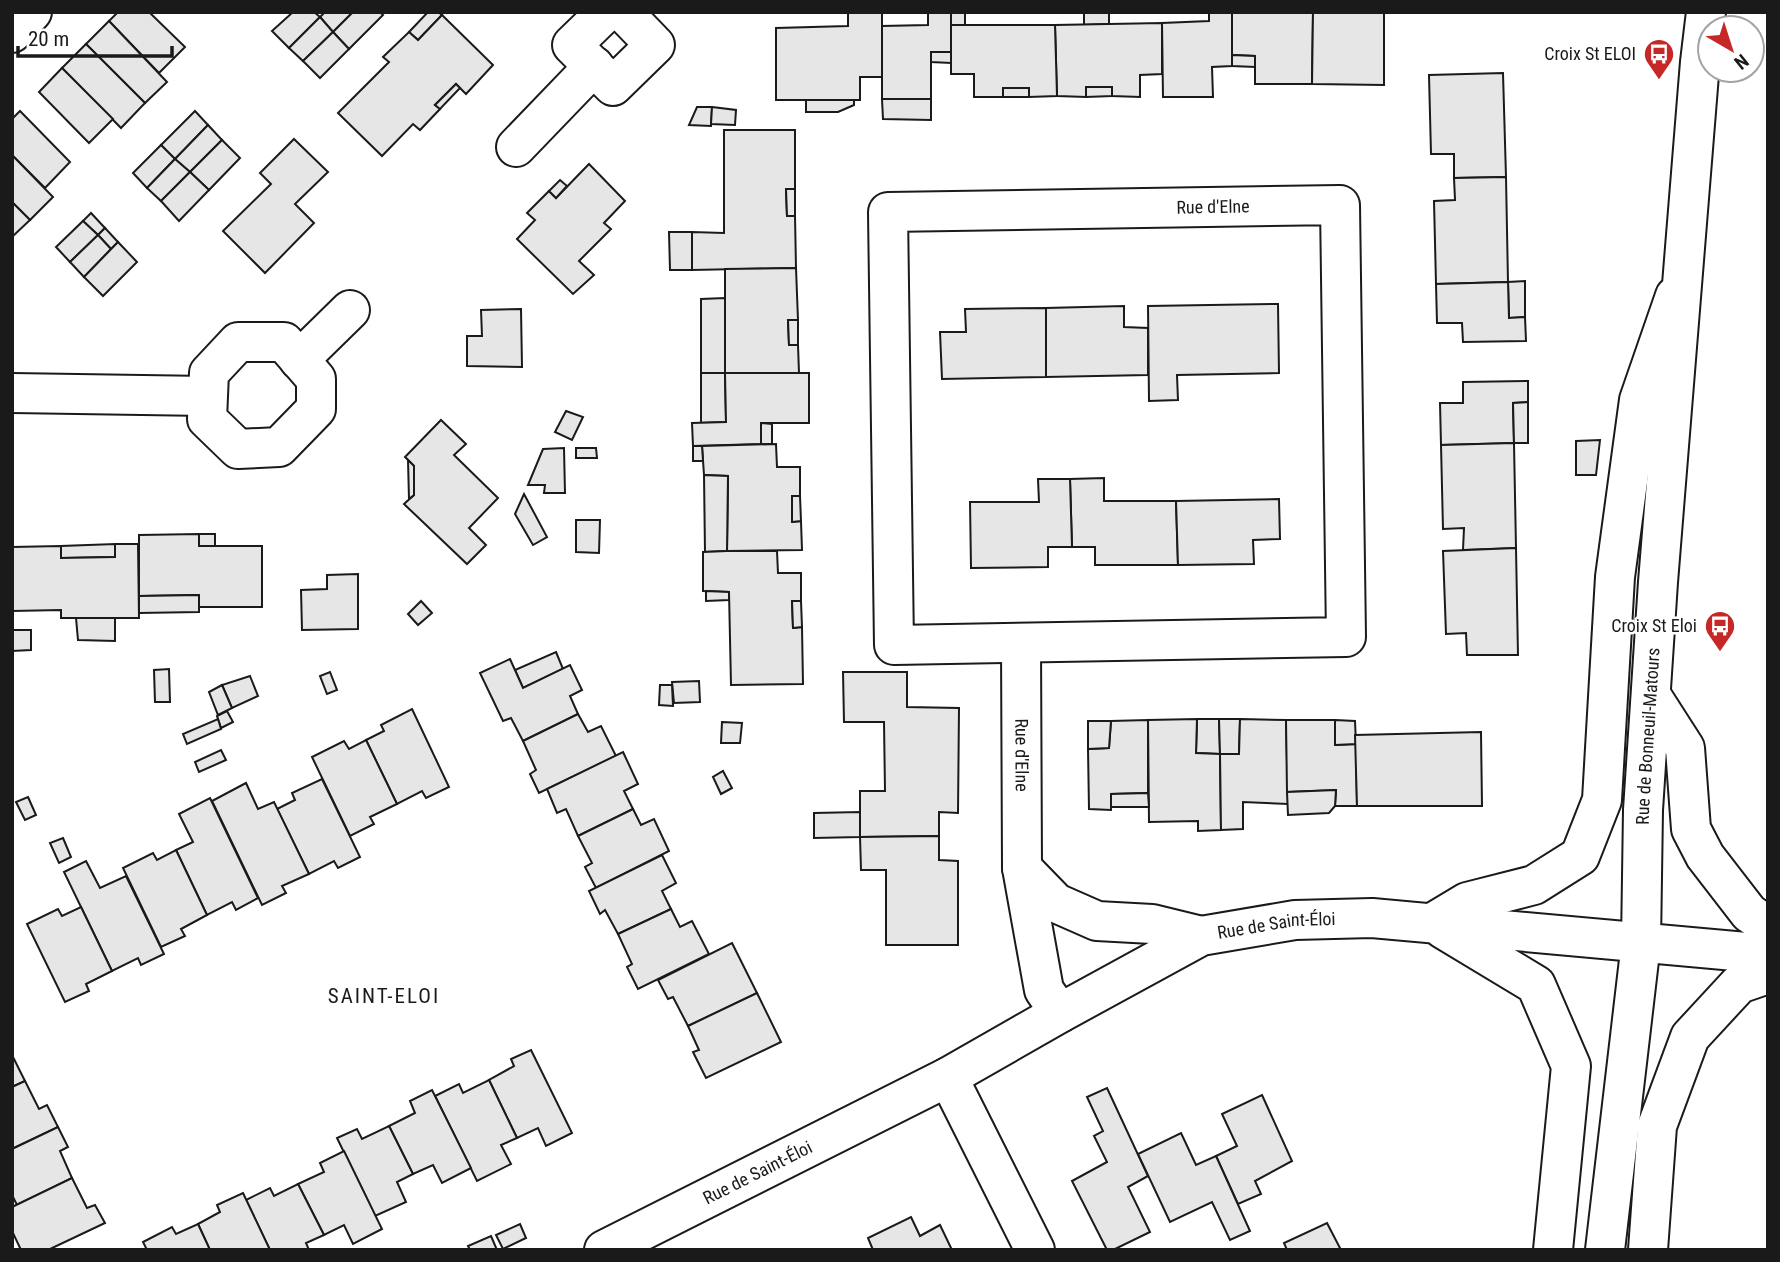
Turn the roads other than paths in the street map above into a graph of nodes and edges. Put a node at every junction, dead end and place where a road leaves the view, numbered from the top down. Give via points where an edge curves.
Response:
1 (32, 12) edge
2 (1706, 12) edge
3 (628, 15) edge
4 (12, 33) edge
5 (594, 66) junction
6 (516, 147) dead end
7 (1683, 272) junction
8 (350, 310) dead end
9 (299, 360) junction
10 (12, 393) edge
11 (207, 396) junction
12 (1021, 643) junction
13 (1651, 695) junction
14 (1022, 868) junction
15 (1432, 923) junction
16 (1768, 926) edge
17 (1201, 936) junction
18 (1641, 943) junction
19 (1768, 954) edge
20 (1768, 974) edge
21 (1060, 1013) junction
22 (947, 1077) junction
23 (604, 1250) edge
24 (1035, 1250) edge
25 (1553, 1250) edge
26 (1605, 1250) edge
27 (1648, 1250) edge

1 - 4 street
2 - 7 street, Rue de Bonneuil-Matours
3 - 5 street via 572,45
3 - 5 street via 655,45 613,86
5 - 6 street
7 - 13 street, Rue de Bonneuil-Matours
7 - 15 street via 1639,400 1615,577 1602,800 1580,856 1534,885 1467,902
8 - 9 street
9 - 11 street via 284,342 238,342 209,373
9 - 11 street via 316,379 316,409 279,447 238,449 207,419
10 - 11 street
12 - 12 street, Rue d'Elne via 1346,637 1340,205 888,212 894,645
12 - 14 street, Rue d'Elne
13 - 16 street via 1685,748 1691,829 1705,856 1749,913
13 - 18 street, Rue de Bonneuil-Matours
14 - 17 street via 1056,903 1097,921 1152,925
14 - 21 street, Rue d'Elne via 1044,990
15 - 17 street, Rue de Saint-Éloi via 1372,918 1295,920
15 - 18 street, Rue de Saint-Éloi
15 - 25 street via 1536,985 1571,1066
17 - 21 street, Rue de Saint-Éloi
18 - 19 street, Rue de Saint-Éloi
18 - 26 street, Rue de Bonneuil-Matours
20 - 27 street via 1739,984 1690,1037 1657,1126
21 - 22 street, Rue de Saint-Éloi
22 - 23 street, Rue de Saint-Éloi
22 - 24 street

